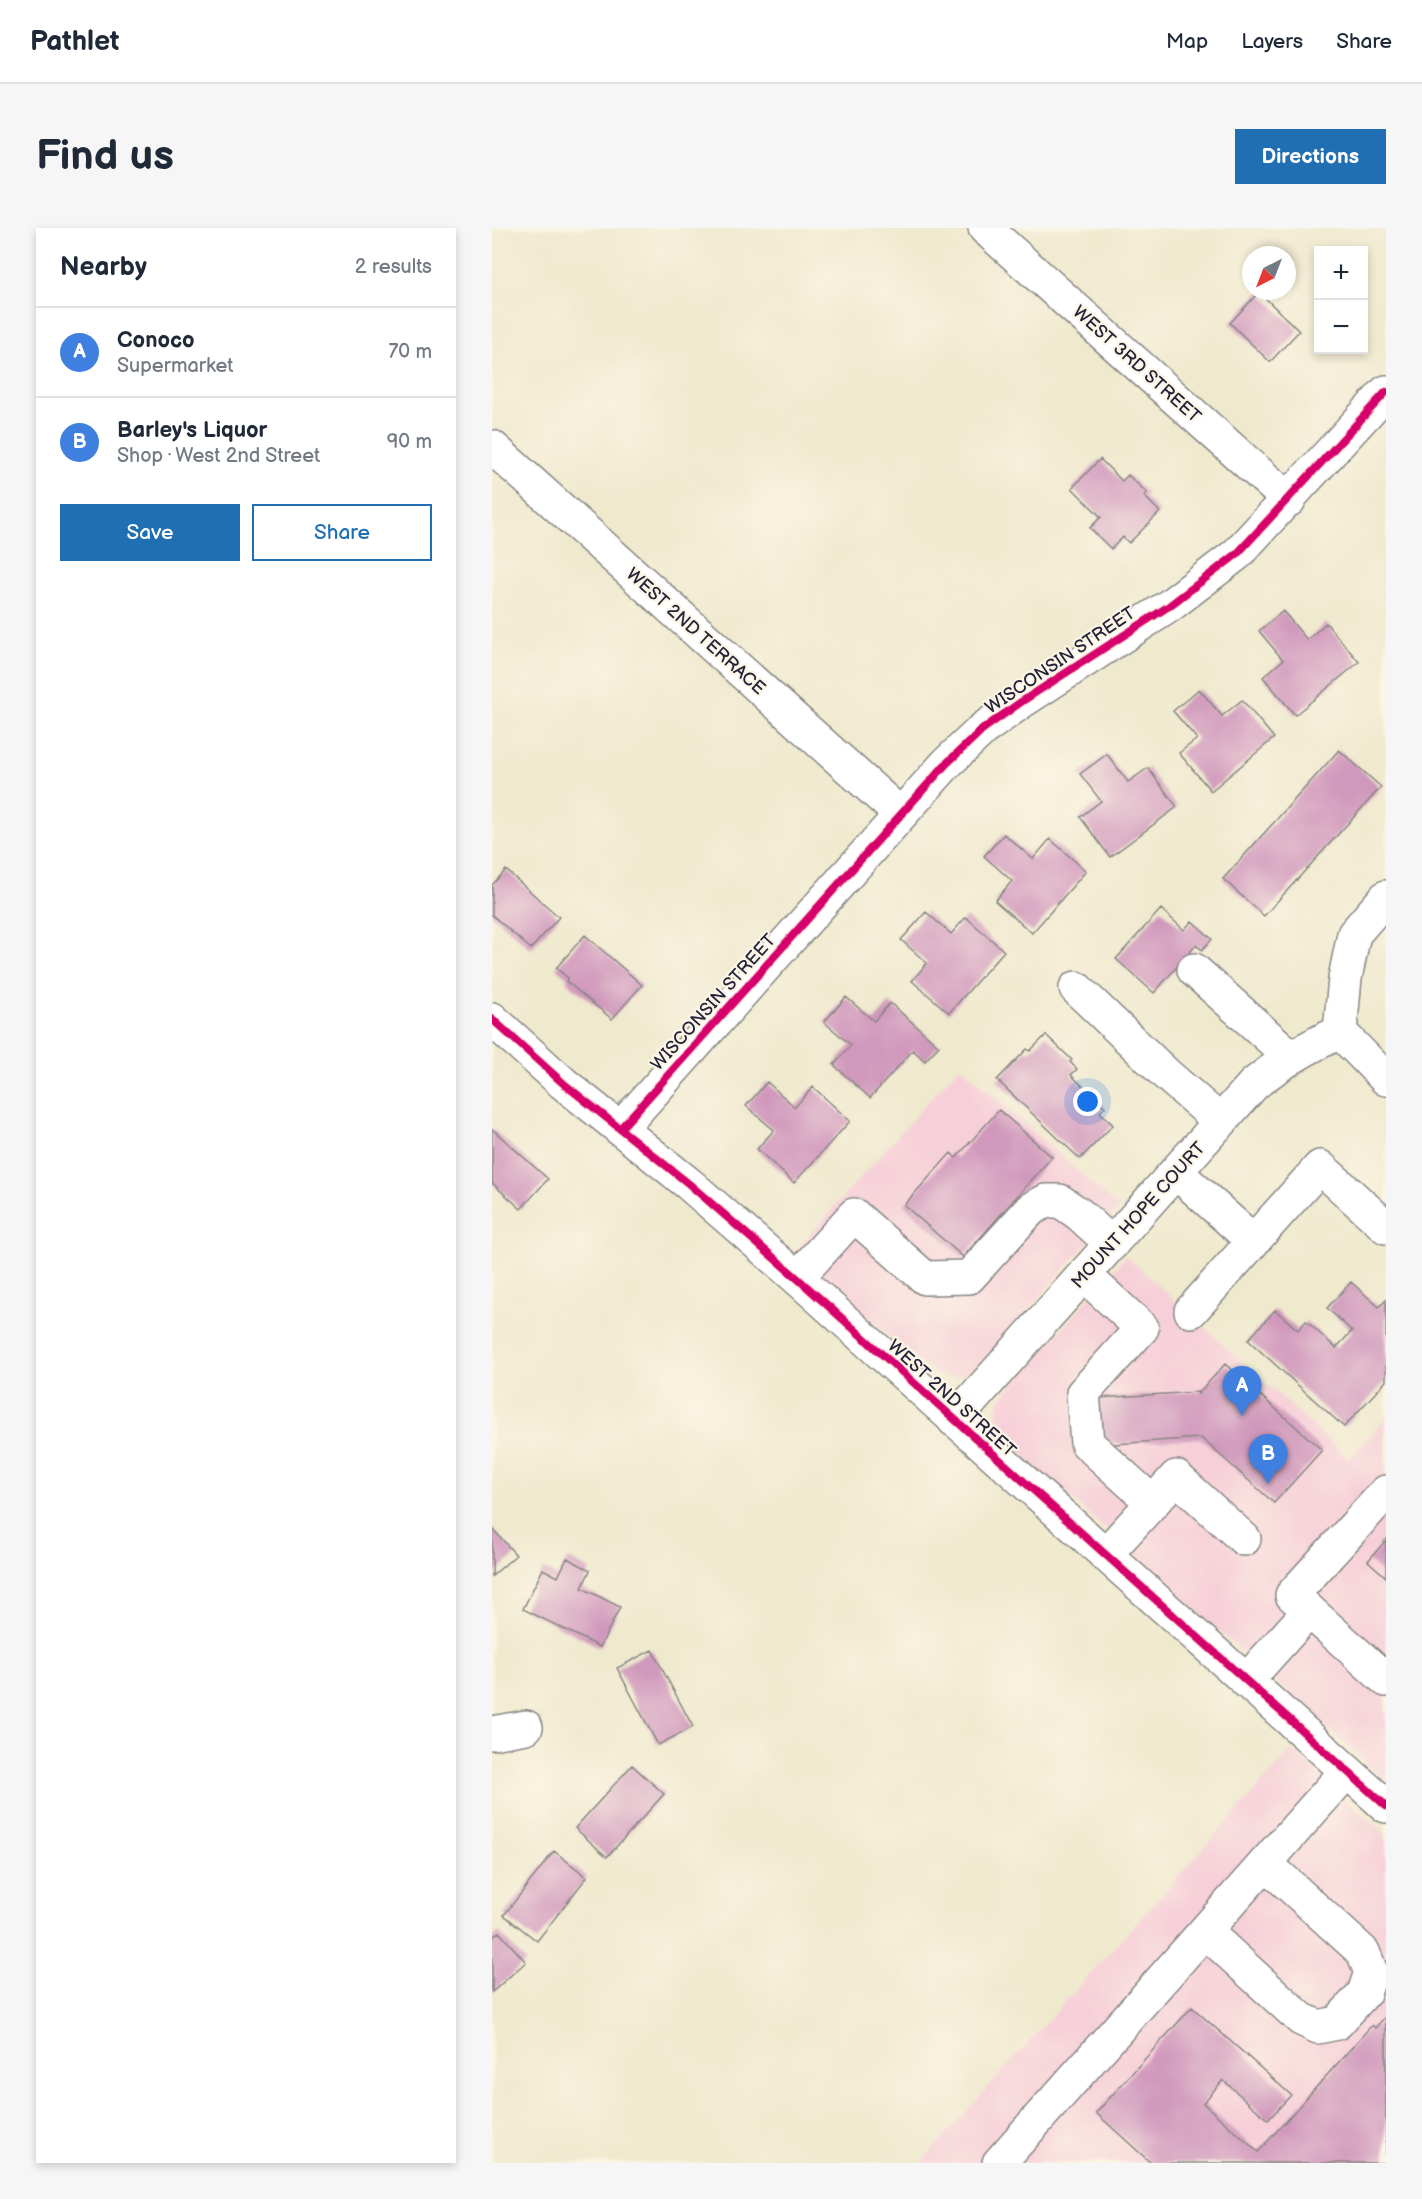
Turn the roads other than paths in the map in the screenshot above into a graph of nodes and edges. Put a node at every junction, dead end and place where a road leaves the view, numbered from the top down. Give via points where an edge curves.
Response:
1 (986, 228) edge
2 (1386, 392) edge
3 (492, 447) edge
4 (1289, 500) junction
5 (900, 814) junction
6 (1386, 897) edge
7 (1194, 970) dead end
8 (1076, 988) dead end
9 (492, 1019) edge
10 (1340, 1032) junction
11 (1291, 1057) junction
12 (1386, 1079) edge
13 (1221, 1122) junction
14 (620, 1129) junction
15 (1176, 1172) junction
16 (1386, 1227) edge
17 (1253, 1241) junction
18 (1112, 1244) junction
19 (1084, 1275) junction
20 (797, 1278) junction
21 (1191, 1311) dead end
22 (954, 1420) junction
23 (1386, 1492) edge
24 (1153, 1503) junction
25 (1244, 1539) dead end
26 (1105, 1555) junction
27 (1309, 1611) junction
28 (1386, 1680) edge
29 (1246, 1682) junction
30 (526, 1727) dead end
31 (492, 1733) edge
32 (1346, 1772) junction
33 (1386, 1806) edge
34 (1265, 1863) junction
35 (1205, 1931) junction
36 (999, 2163) edge

1 - 4 street, WEST 3RD STREET
2 - 4 street, WISCONSIN STREET
3 - 5 street, WEST 2ND TERRACE
4 - 5 street, WISCONSIN STREET via 1237,554 1206,579 983,729
5 - 14 street, WISCONSIN STREET
6 - 10 street via 1354,934
7 - 11 street
8 - 13 street
9 - 14 street, WEST 2ND STREET
10 - 11 street, MOUNT HOPE COURT
10 - 12 street
11 - 13 street, MOUNT HOPE COURT via 1254,1084
13 - 15 street, MOUNT HOPE COURT
14 - 20 street, WEST 2ND STREET
15 - 17 street
15 - 18 street, MOUNT HOPE COURT
16 - 17 street via 1320,1167
17 - 21 street
18 - 19 street, MOUNT HOPE COURT
18 - 20 street via 1060,1201 1047,1201 1031,1209 969,1277 925,1278 854,1215
19 - 22 street, MOUNT HOPE COURT
19 - 24 street via 1142,1328 1083,1393 1087,1443
20 - 22 street, WEST 2ND STREET
22 - 26 street, WEST 2ND STREET
23 - 27 street via 1292,1595
24 - 25 street via 1176,1477
24 - 26 street
26 - 29 street, WEST 2ND STREET
27 - 28 street
27 - 29 street
29 - 32 street, WEST 2ND STREET
30 - 31 street
32 - 33 street, WEST 2ND STREET
32 - 34 street
34 - 35 street
34 - 35 street via 1363,1952 1371,1972 1364,1993 1337,2023 1318,2027 1301,2019
35 - 36 street

